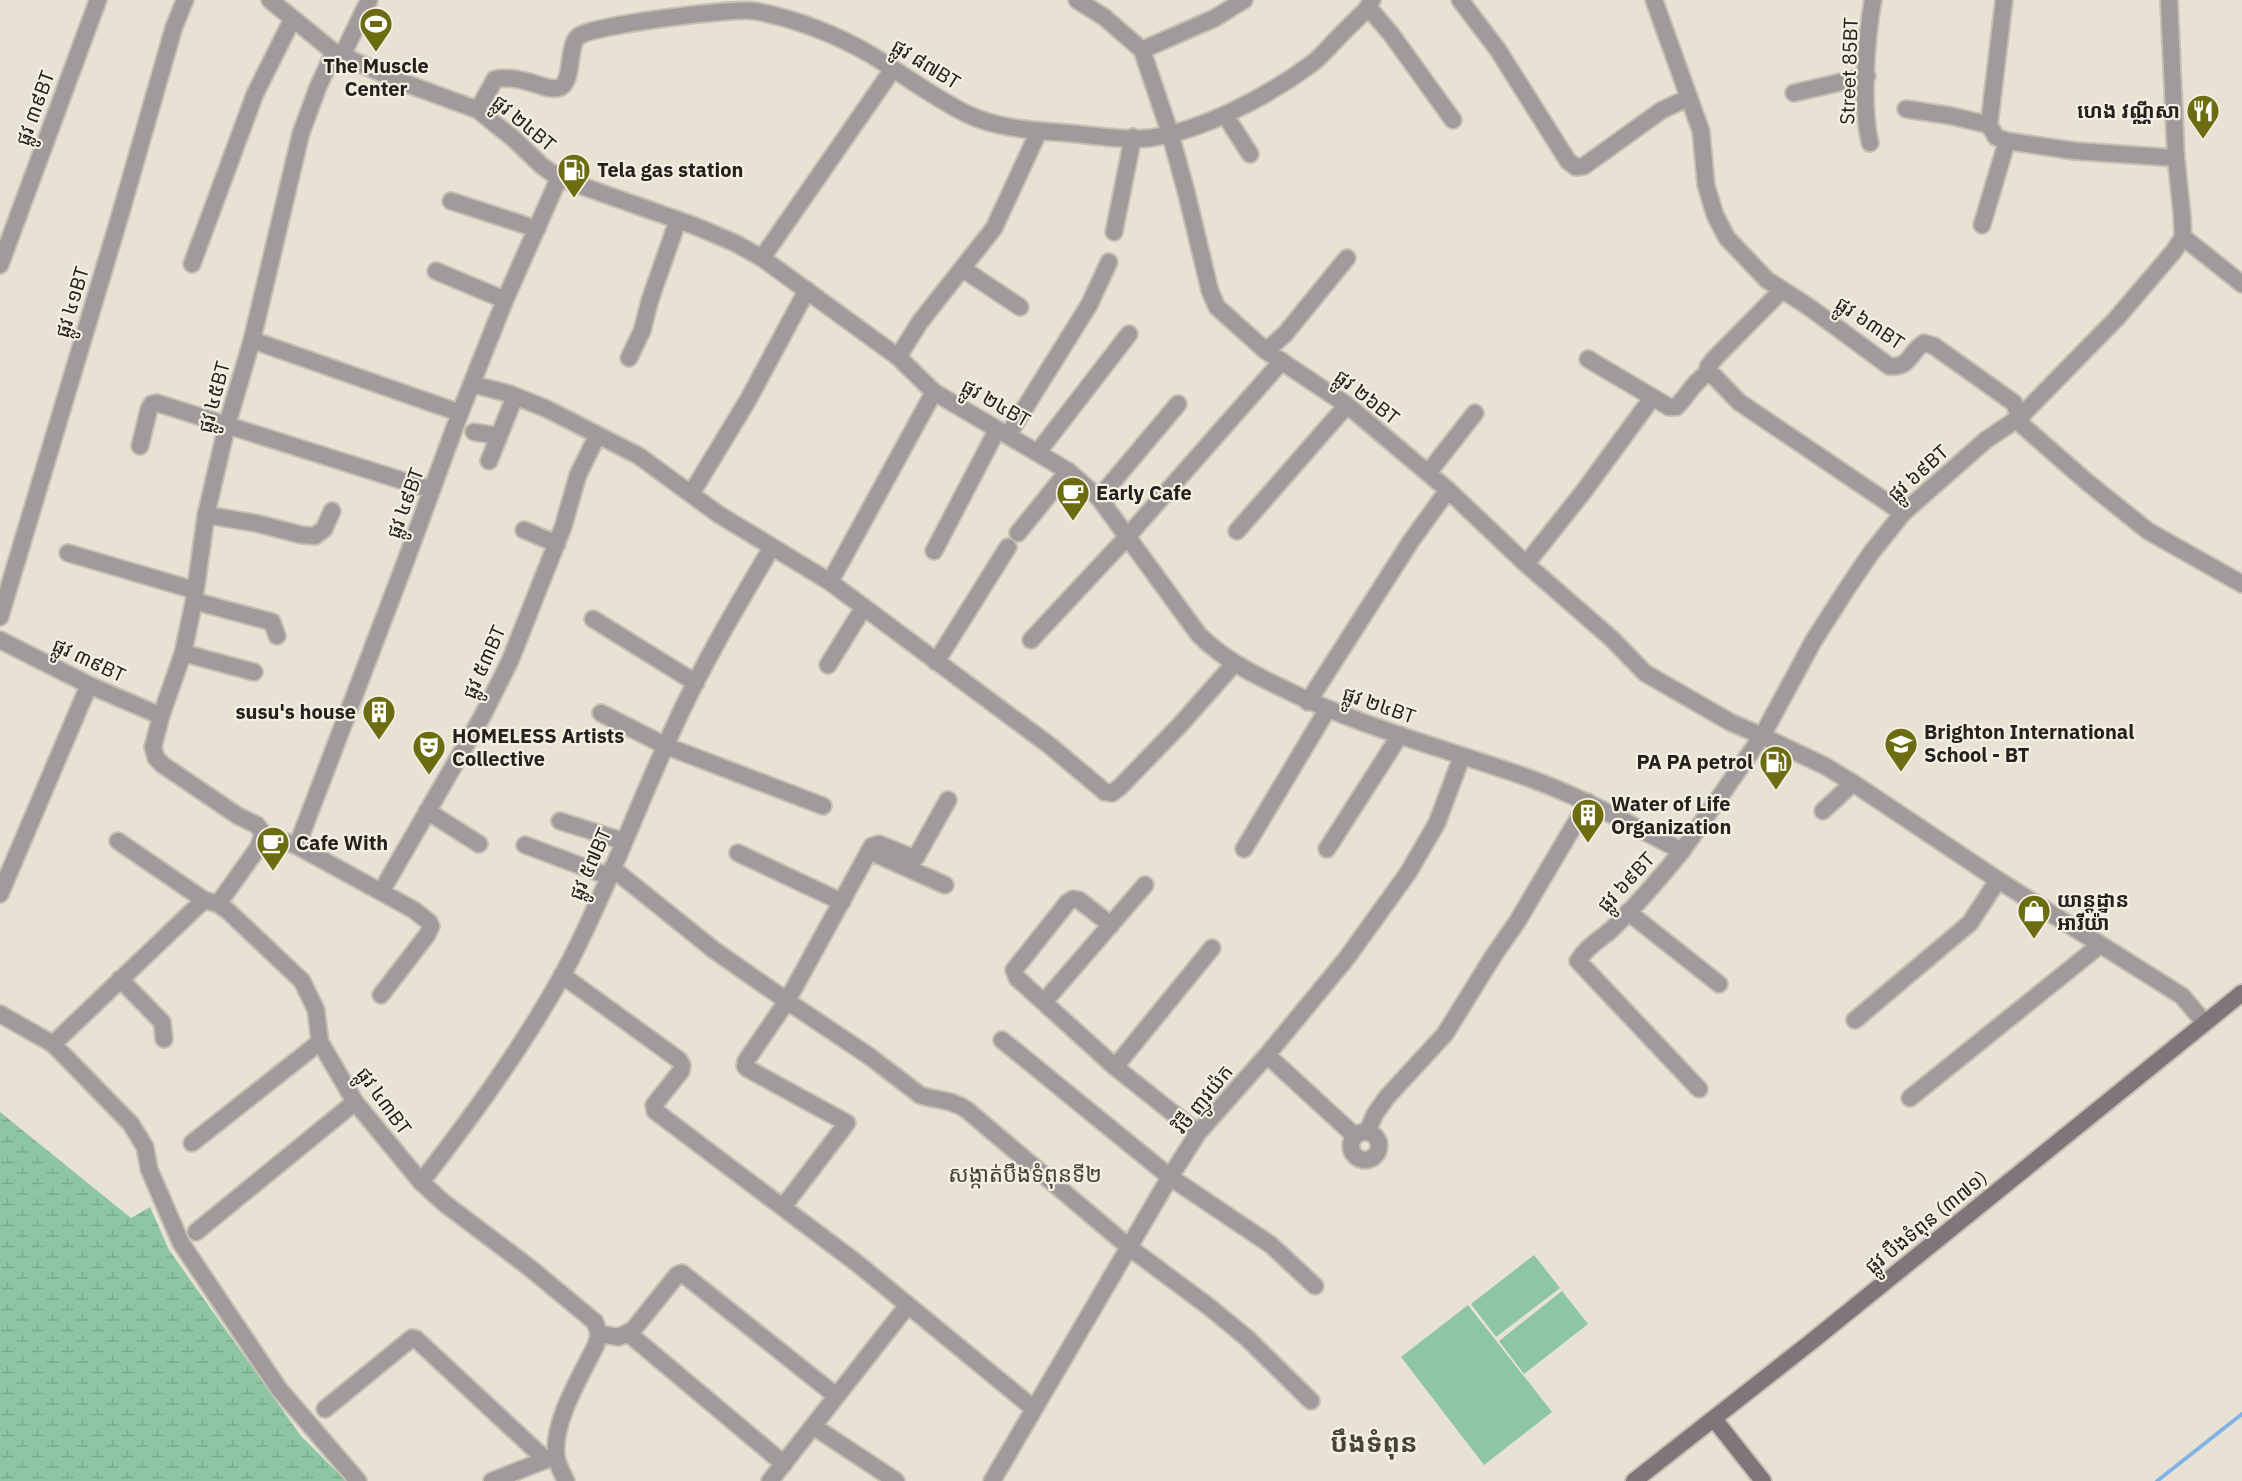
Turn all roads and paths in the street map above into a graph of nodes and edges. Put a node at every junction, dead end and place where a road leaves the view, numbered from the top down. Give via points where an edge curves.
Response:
1 (98, 0) edge
2 (185, 0) edge
3 (270, 0) edge
4 (369, 0) edge
5 (1077, 0) edge
6 (1244, 0) edge
7 (1460, 0) edge
8 (1654, 0) edge
9 (1873, 0) edge
10 (2004, 0) edge
11 (2169, 0) edge
12 (1369, 5) edge
13 (292, 20) junction
14 (1142, 50) junction
15 (338, 54) junction
16 (893, 69) junction
17 (1867, 76) junction
18 (1794, 93) dead end
19 (1688, 98) junction
20 (478, 110) junction
21 (1906, 110) dead end
22 (1225, 116) junction
23 (1453, 120) dead end
24 (1989, 125) junction
25 (1039, 131) junction
26 (1170, 133) junction
27 (1133, 137) junction
28 (2007, 141) junction
29 (1870, 143) dead end
30 (1250, 154) dead end
31 (2176, 158) junction
32 (559, 178) junction
33 (451, 201) dead end
34 (678, 220) junction
35 (1982, 225) dead end
36 (537, 229) junction
37 (1114, 232) dead end
38 (2183, 237) junction
39 (762, 258) junction
40 (1347, 258) dead end
41 (1109, 262) dead end
42 (192, 264) dead end
43 (0, 265) edge
44 (963, 269) junction
45 (436, 271) dead end
46 (2242, 284) edge
47 (807, 290) junction
48 (1781, 291) junction
49 (505, 300) junction
50 (1020, 307) dead end
51 (1129, 334) dead end
52 (252, 340) junction
53 (1266, 351) junction
54 (898, 357) junction
55 (629, 358) dead end
56 (1588, 359) dead end
57 (1282, 361) junction
58 (1707, 374) junction
59 (472, 384) junction
60 (934, 392) junction
61 (515, 396) junction
62 (1652, 398) junction
63 (1178, 404) dead end
64 (1347, 405) junction
65 (460, 413) junction
66 (1474, 413) dead end
67 (2020, 417) junction
68 (227, 425) junction
69 (474, 432) dead end
70 (1003, 433) junction
71 (499, 436) junction
72 (597, 436) junction
73 (140, 446) dead end
74 (1038, 452) junction
75 (489, 461) dead end
76 (1068, 471) junction
77 (1428, 473) junction
78 (432, 490) junction
79 (1448, 490) junction
80 (691, 494) junction
81 (1099, 498) junction
82 (332, 511) dead end
83 (1903, 513) junction
84 (206, 515) junction
85 (524, 530) dead end
86 (1237, 531) dead end
87 (1018, 533) dead end
88 (1127, 537) junction
89 (557, 544) junction
90 (772, 547) junction
91 (1008, 547) dead end
92 (933, 551) dead end
93 (68, 553) dead end
94 (1526, 564) junction
95 (830, 582) junction
96 (2242, 584) edge
97 (194, 595) junction
98 (864, 607) junction
99 (0, 617) edge
100 (594, 619) dead end
101 (277, 636) dead end
102 (0, 640) edge
103 (1031, 640) dead end
104 (183, 653) junction
105 (936, 662) junction
106 (828, 664) dead end
107 (1234, 664) junction
108 (254, 672) dead end
109 (696, 683) junction
110 (89, 685) junction
111 (1308, 702) junction
112 (1328, 710) junction
113 (602, 713) dead end
114 (161, 716) junction
115 (1400, 735) junction
116 (1762, 736) junction
117 (666, 746) junction
118 (1462, 756) junction
119 (1853, 783) junction
120 (948, 800) dead end
121 (1588, 802) junction
122 (823, 806) dead end
123 (427, 811) junction
124 (1823, 811) dead end
125 (560, 821) dead end
126 (263, 834) junction
127 (118, 840) dead end
128 (623, 841) junction
129 (480, 844) dead end
130 (525, 845) dead end
131 (297, 846) junction
132 (1244, 849) dead end
133 (1327, 849) dead end
134 (1682, 851) junction
135 (869, 852) junction
136 (738, 853) dead end
137 (610, 872) junction
138 (1998, 880) junction
139 (945, 885) dead end
140 (1145, 885) dead end
141 (381, 892) junction
142 (0, 894) edge
143 (211, 902) junction
144 (842, 902) junction
145 (1628, 912) junction
146 (1112, 925) junction
147 (2100, 945) junction
148 (1212, 948) dead end
149 (562, 975) junction
150 (120, 979) junction
151 (1719, 984) dead end
152 (2242, 993) edge
153 (381, 995) dead end
154 (787, 1001) junction
155 (1044, 1002) junction
156 (0, 1014) edge
157 (1855, 1020) dead end
158 (2204, 1022) junction
159 (164, 1039) dead end
160 (1002, 1040) dead end
161 (320, 1042) junction
162 (53, 1044) junction
163 (1268, 1055) junction
164 (1115, 1067) junction
165 (1699, 1089) dead end
166 (1910, 1098) dead end
167 (355, 1102) junction
168 (1198, 1133) junction
169 (192, 1143) dead end
170 (1170, 1177) junction
171 (421, 1182) junction
172 (783, 1207) junction
173 (196, 1232) dead end
174 (1130, 1248) junction
175 (1315, 1286) dead end
176 (908, 1305) junction
177 (628, 1333) junction
178 (599, 1334) junction
179 (836, 1395) junction
180 (1311, 1401) dead end
181 (325, 1408) dead end
182 (1034, 1408) junction
183 (1714, 1419) junction
184 (813, 1425) junction
185 (551, 1458) junction
186 (784, 1464) junction
187 (358, 1481) edge
188 (492, 1481) edge
189 (566, 1481) edge
190 (770, 1481) edge
191 (896, 1481) edge
192 (992, 1481) edge
193 (1634, 1481) edge
194 (1763, 1481) edge

1 - 43 street, ផ្លូវ ៣៩BT
2 - 99 street, ផ្លូវ ៤១BT
3 - 13 street, ផ្លូវ ២៤BT
4 - 15 street, ផ្លូវ ៤៥BT
5 - 14 street
6 - 14 street via 1215,18
7 - 19 street via 1498,50 1568,161 1576,167 1584,166 1662,110
8 - 19 street, ផ្លូវ ៦៣BT
9 - 17 street, Street 85BT
10 - 24 street
11 - 31 street
12 - 22 street, ផ្លូវ ៨៧BT via 1312,64
12 - 23 street
13 - 15 street, ផ្លូវ ២៤BT
13 - 42 street via 255,94
14 - 26 street, ផ្លូវ ២៦BT
15 - 20 street, ផ្លូវ ២៤BT
15 - 52 street, ផ្លូវ ៤៥BT via 318,87 301,133
16 - 20 street, ផ្លូវ ៨៧BT via 842,40 786,19 751,10 705,14 588,32 574,41 560,88 495,79
16 - 25 street, ផ្លូវ ៨៧BT via 965,113 1000,126
16 - 39 street
17 - 18 street
17 - 29 street, Street 85BT via 1866,124
19 - 48 street, ផ្លូវ ៦៣BT via 1701,131 1706,185 1720,225 1744,257
20 - 32 street, ផ្លូវ ២៤BT
21 - 24 street
22 - 26 street, ផ្លូវ ៨៧BT
22 - 30 street
24 - 28 street via 1996,137
25 - 27 street, ផ្លូវ ៨៧BT
25 - 44 street via 994,228
26 - 27 street, ផ្លូវ ៨៧BT
26 - 53 street, ផ្លូវ ២៦BT via 1217,307
27 - 37 street
28 - 31 street via 2075,151
28 - 35 street
31 - 38 street
32 - 34 street, ផ្លូវ ២៤BT
32 - 36 street, ផ្លូវ ៤៩BT
33 - 36 street
34 - 39 street, ផ្លូវ ២៤BT
34 - 55 street via 642,331
36 - 49 street, ផ្លូវ ៤៩BT
38 - 46 street
38 - 67 street, ផ្លូវ ៦៩BT via 2116,319
39 - 47 street, ផ្លូវ ២៤BT
40 - 53 street via 1292,326
41 - 70 street via 1089,305
44 - 50 street
44 - 54 street via 920,322
45 - 49 street
47 - 54 street, ផ្លូវ ២៤BT
47 - 80 street via 748,400
48 - 58 street via 1715,358
48 - 67 street, ផ្លូវ ៦៣BT via 1889,366 1899,368 1924,343 1934,346 2014,403
49 - 59 street, ផ្លូវ ៤៩BT
51 - 74 street
52 - 65 street
52 - 68 street, ផ្លូវ ៤៥BT
53 - 57 street, ផ្លូវ ២៦BT
54 - 60 street, ផ្លូវ ២៤BT
56 - 62 street
57 - 64 street, ផ្លូវ ២៦BT
57 - 88 street
58 - 62 street via 1676,407
58 - 83 street via 1714,376 1739,402
59 - 61 street
59 - 65 street, ផ្លូវ ៤៩BT
60 - 70 street, ផ្លូវ ២៤BT
60 - 95 street
61 - 71 street
61 - 72 street
62 - 94 street
63 - 81 street
64 - 77 street, ផ្លូវ ២៦BT
64 - 86 street
65 - 78 street, ផ្លូវ ៤៩BT
66 - 77 street
67 - 83 street, ផ្លូវ ៦៩BT via 1986,440
67 - 96 street, ផ្លូវ ៦៣BT via 2023,426 2048,449 2148,531
68 - 73 street via 154,403
68 - 78 street
68 - 84 street, ផ្លូវ ៤៥BT
69 - 71 street
70 - 74 street, ផ្លូវ ២៤BT
70 - 92 street
71 - 75 street
72 - 80 street via 639,456
72 - 89 street, ផ្លូវ ៥៣BT via 578,475
74 - 76 street, ផ្លូវ ២៤BT
76 - 81 street, ផ្លូវ ២៤BT
76 - 87 street
77 - 79 street, ផ្លូវ ២៦BT
78 - 131 street, ផ្លូវ ៤៩BT
79 - 94 street, ផ្លូវ ២៦BT
79 - 111 street
80 - 90 street
81 - 88 street, ផ្លូវ ២៤BT
82 - 84 street via 324,529 315,536
83 - 116 street, ផ្លូវ ៦៩BT via 1871,553 1814,640
84 - 97 street, ផ្លូវ ៤៥BT
85 - 89 street
88 - 103 street
88 - 107 street, ផ្លូវ ២៤BT via 1198,635
89 - 123 street, ផ្លូវ ៥៣BT via 501,679
90 - 95 street
90 - 109 street, ផ្លូវ ៥៧BT
91 - 105 street
93 - 97 street
94 - 116 street, ផ្លូវ ២៦BT via 1645,673 1720,717
95 - 98 street
97 - 101 street via 272,622
97 - 104 street, ផ្លូវ ៤៥BT
98 - 105 street
98 - 106 street
100 - 109 street
102 - 110 street, ផ្លូវ ៣៩BT
104 - 108 street
104 - 114 street, ផ្លូវ ៤៥BT
105 - 107 street via 1112,793
107 - 111 street, ផ្លូវ ២៤BT
109 - 117 street, ផ្លូវ ៥៧BT
110 - 114 street, ផ្លូវ ៣៩BT
110 - 142 street
111 - 112 street, ផ្លូវ ២៤BT
112 - 115 street, ផ្លូវ ២៤BT
112 - 132 street
113 - 117 street
114 - 126 street, ផ្លូវ ៤៥BT via 153,747 156,758 257,825
115 - 118 street, ផ្លូវ ២៤BT
115 - 133 street
116 - 119 street, ផ្លូវ ២៦BT
116 - 134 street, ផ្លូវ ៦៩BT
117 - 122 street
117 - 128 street, ផ្លូវ ៥៧BT
118 - 121 street, ផ្លូវ ២៤BT
118 - 163 street, វិថី ញូវយ៉ក via 1437,823 1408,873 1346,959
119 - 124 street
119 - 138 street, ផ្លូវ ២៦BT
120 - 135 street via 916,857 879,844
121 - 134 street, ផ្លូវ ២៤BT
121 - 163 street via 1445,1034 1387,1097 1361,1134
123 - 129 street
123 - 141 street, ផ្លូវ ៥៣BT
125 - 128 street
126 - 131 street
126 - 143 street via 258,848
127 - 143 street, ផ្លូវ ៤៣BT
128 - 137 street, ផ្លូវ ៥៧BT
130 - 137 street
131 - 141 street
134 - 145 street, ផ្លូវ ៦៩BT
135 - 139 street
135 - 144 street
136 - 144 street
137 - 149 street, ផ្លូវ ៥៧BT
137 - 154 street
138 - 147 street, ផ្លូវ ២៦BT
138 - 157 street via 1970,923
140 - 146 street
141 - 153 street via 414,910 431,926
143 - 150 street
143 - 161 street, ផ្លូវ ៤៣BT via 228,911 302,981 316,1010
144 - 154 street
145 - 151 street
145 - 165 street, ផ្លូវ ៦៩BT via 1578,961
146 - 155 street
146 - 155 street via 1079,900 1068,902 1014,970 1017,978
147 - 158 street, ផ្លូវ ២៦BT via 2182,996
147 - 166 street
148 - 164 street
149 - 171 street, ផ្លូវ ៥៧BT via 534,1024
149 - 172 street via 680,1060 681,1071 654,1105 655,1111
150 - 159 street via 162,1022
150 - 162 street
152 - 158 main road, ផ្លូវ បឹងទំពុន (៣៧១)
154 - 172 street via 744,1065 848,1123
154 - 174 street via 920,1095 951,1100 967,1110
155 - 164 street
156 - 162 street
158 - 183 main road, ផ្លូវ បឹងទំពុន (៣៧១)
160 - 170 street
161 - 167 street, ផ្លូវ ៤៣BT
161 - 169 street
162 - 187 street via 131,1124 181,1242 279,1389
163 - 168 street, វិថី ញូវយ៉ក
164 - 168 street
167 - 171 street, ផ្លូវ ៤៣BT
167 - 173 street
168 - 170 street, វិថី ញូវយ៉ក
170 - 174 street, វិថី ញូវយ៉ក
170 - 175 street via 1271,1245
171 - 178 street, ផ្លូវ ៤៣BT via 590,1317
172 - 176 street
174 - 180 street via 1247,1338
174 - 182 street, វិថី ញូវយ៉ក
176 - 179 street
176 - 182 street
177 - 178 street via 619,1337
177 - 179 street via 682,1273
177 - 186 street
178 - 185 street via 563,1415
179 - 184 street
181 - 185 street via 416,1339
182 - 192 street, វិថី ញូវយ៉ក
183 - 193 main road, ផ្លូវ បឹងទំពុន (៣៧១)
183 - 194 main road
184 - 186 street
184 - 191 street
185 - 188 street
185 - 189 street
186 - 190 street

